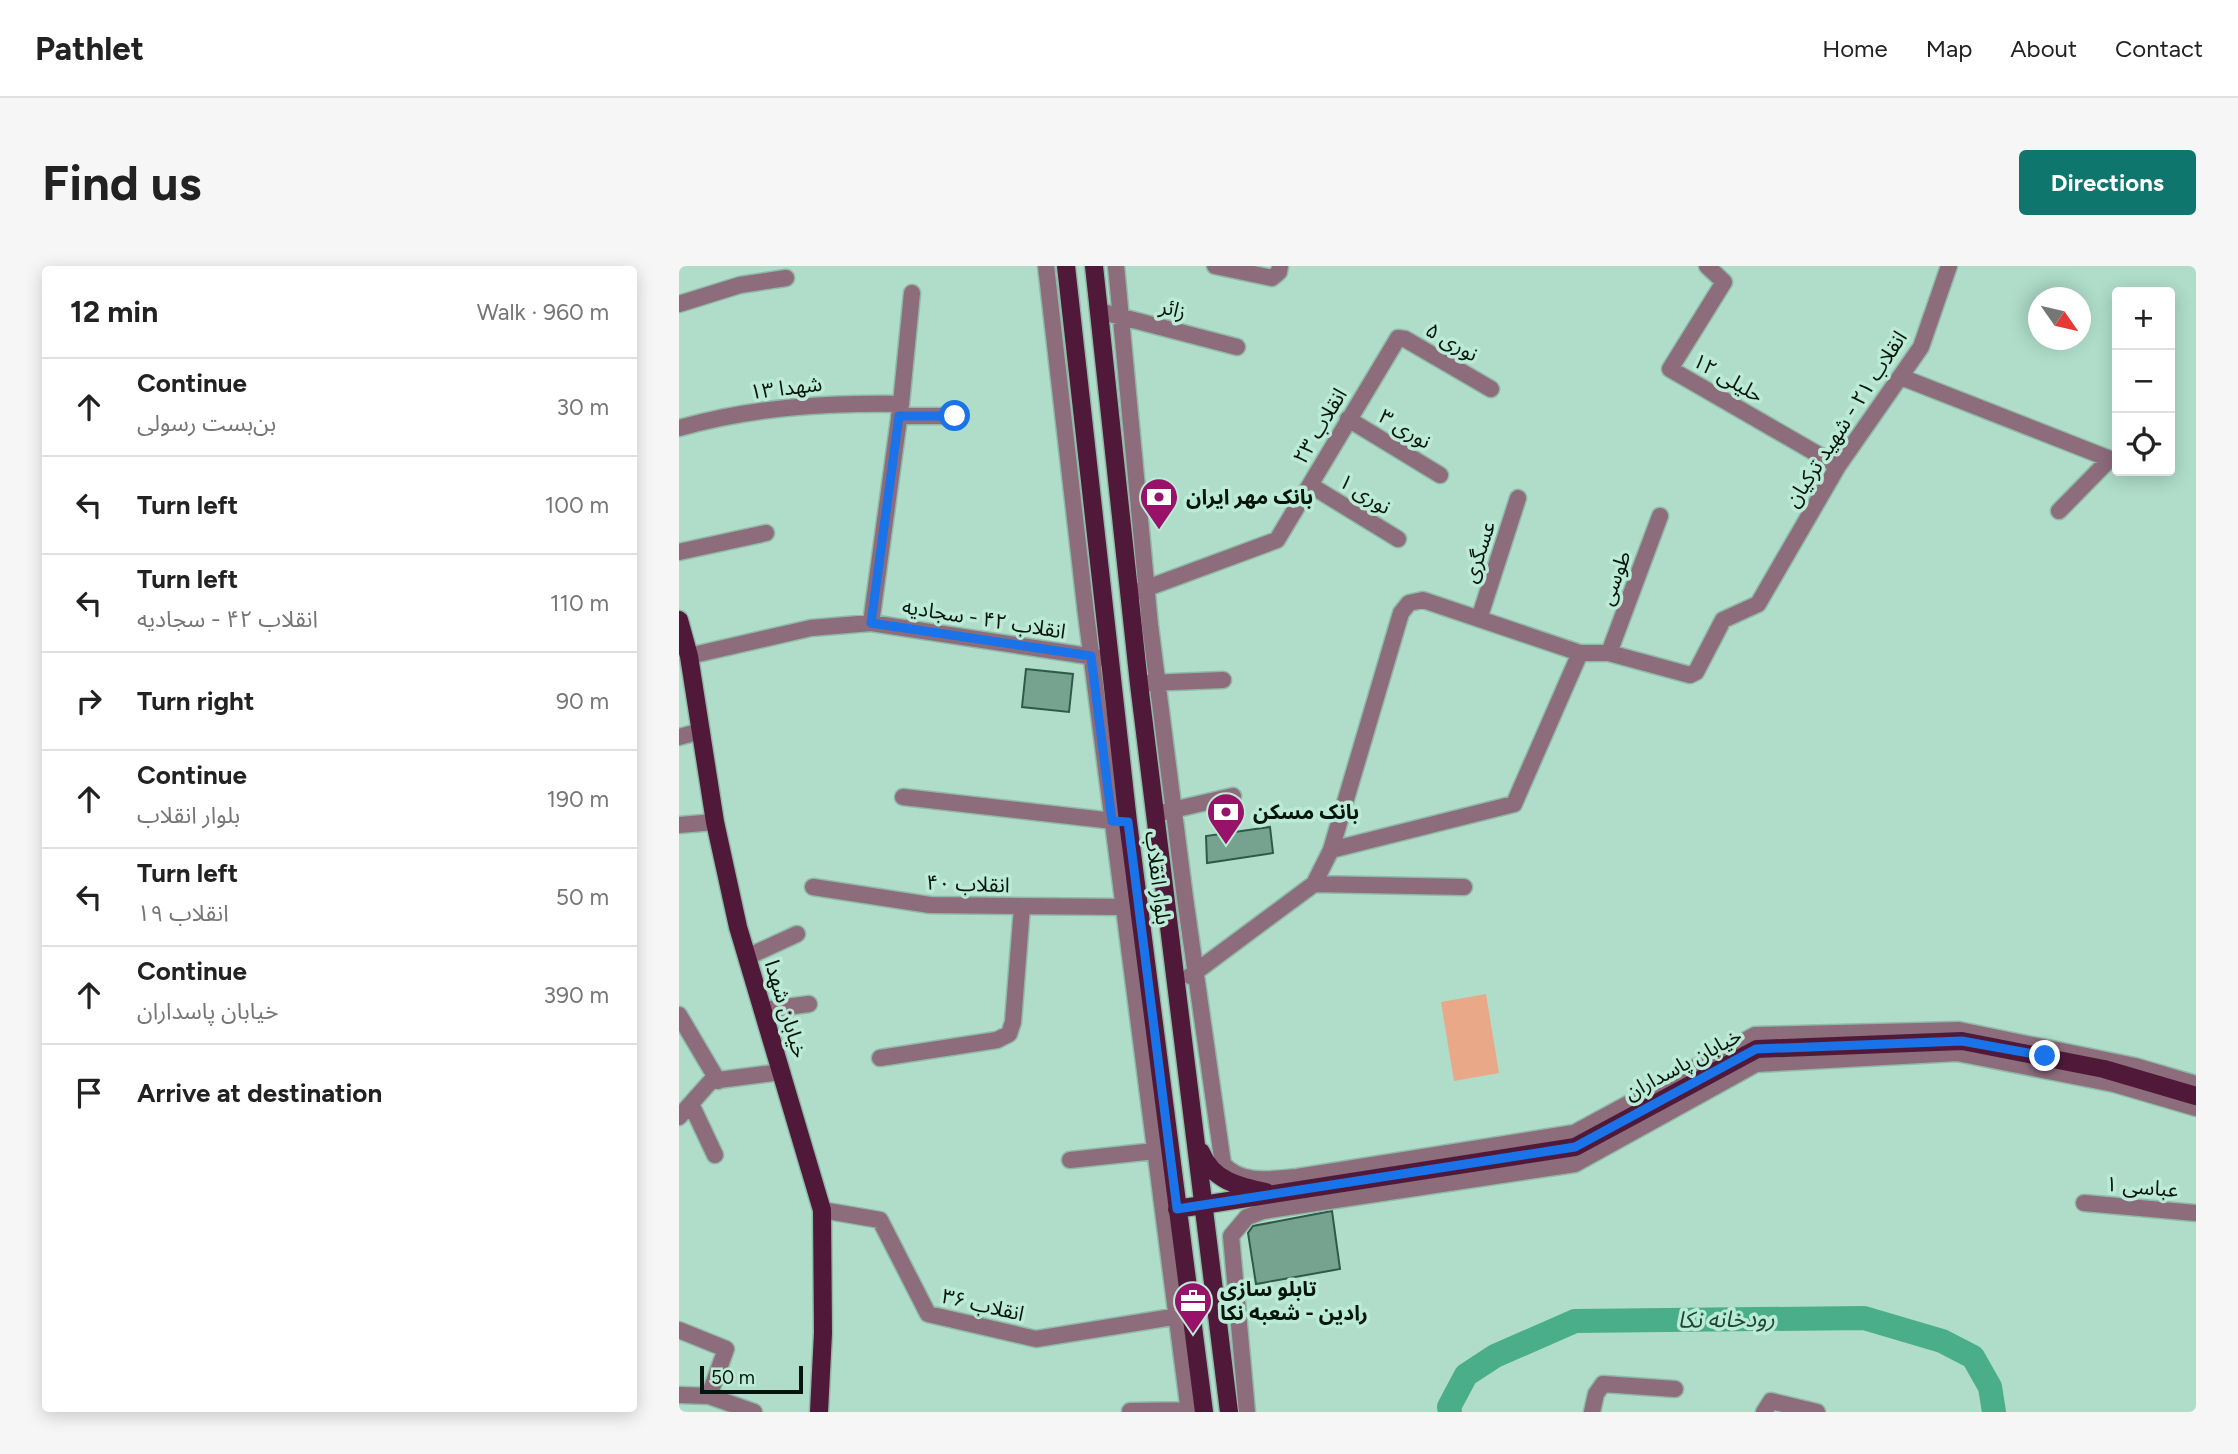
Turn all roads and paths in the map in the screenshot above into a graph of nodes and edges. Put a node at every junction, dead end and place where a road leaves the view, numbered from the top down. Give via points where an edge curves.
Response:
1 (1046, 266) edge
2 (1066, 266) edge
3 (1094, 266) edge
4 (1116, 266) edge
5 (1215, 266) edge
6 (1280, 266) edge
7 (1707, 266) edge
8 (1949, 266) edge
9 (786, 278) dead end
10 (912, 293) dead end
11 (679, 304) edge
12 (1099, 312) junction
13 (1121, 317) junction
14 (1394, 344) joint
15 (1237, 347) dead end
16 (1901, 377) junction
17 (1491, 389) dead end
18 (1109, 399) junction
19 (1082, 405) junction
20 (900, 410) junction
21 (955, 416) dead end
22 (1348, 419) junction
23 (679, 428) edge
24 (1838, 466) junction
25 (1440, 475) dead end
26 (1310, 485) junction
27 (1518, 498) dead end
28 (2059, 511) dead end
29 (1660, 516) dead end
30 (766, 533) dead end
31 (1398, 539) dead end
32 (679, 552) edge
33 (1138, 591) junction
34 (1479, 619) junction
35 (679, 620) edge
36 (871, 623) junction
37 (1580, 653) junction
38 (1609, 653) junction
39 (689, 656) junction
40 (1100, 658) junction
41 (1223, 680) dead end
42 (1157, 683) junction
43 (1139, 684) junction
44 (701, 731) junction
45 (679, 737) edge
46 (1234, 796) dead end
47 (903, 797) dead end
48 (1173, 810) junction
49 (1155, 814) junction
50 (1120, 821) junction
51 (715, 822) junction
52 (679, 825) edge
53 (1331, 850) junction
54 (1314, 884) junction
55 (813, 887) dead end
56 (1465, 887) dead end
57 (1022, 907) junction
58 (1123, 907) junction
59 (797, 934) dead end
60 (747, 957) junction
61 (1195, 972) junction
62 (1177, 986) junction
63 (809, 1004) dead end
64 (763, 1010) junction
65 (679, 1015) edge
66 (880, 1058) dead end
67 (781, 1072) junction
68 (719, 1081) junction
69 (2196, 1084) edge
70 (2196, 1096) edge
71 (691, 1104) junction
72 (2196, 1108) edge
73 (679, 1117) edge
74 (1198, 1144) junction
75 (1162, 1150) junction
76 (715, 1155) dead end
77 (1070, 1160) dead end
78 (1279, 1194) junction
79 (2084, 1203) dead end
80 (1206, 1206) junction
81 (1177, 1209) junction
82 (822, 1210) junction
83 (2196, 1213) edge
84 (1184, 1315) junction
85 (679, 1330) edge
86 (1675, 1389) dead end
87 (679, 1395) edge
88 (709, 1396) junction
89 (736, 1408) edge
90 (1130, 1411) edge
91 (1197, 1411) edge
92 (754, 1412) edge
93 (819, 1412) edge
94 (1229, 1412) edge
95 (1247, 1412) edge
96 (1592, 1412) edge
97 (1764, 1412) edge
98 (1817, 1412) edge

1 - 40 street
2 - 19 main road, بلوار انقلاب
3 - 12 main road, بلوار انقلاب
4 - 13 street
5 - 6 street via 1272,278
7 - 24 street, حلیلی ۱۲ via 1724,282 1670,369
8 - 16 street, انقلاب ۲۱ - شهید ترکیان via 1921,346
9 - 11 street via 740,285
10 - 20 street
12 - 13 street, زائر
12 - 18 main road, بلوار انقلاب
13 - 15 street, زائر
13 - 33 street
14 - 17 street, نوری ۵ via 1398,338 1405,339
14 - 22 street, انقلاب ۲۳
16 - 24 street, انقلاب ۲۱ - شهید ترکیان
16 - 28 street via 2110,459
18 - 19 main road via 1094,393
18 - 33 main road, بلوار انقلاب
19 - 40 main road, بلوار انقلاب
20 - 21 street, شهدا ۱۳
20 - 23 street, شهدا ۱۳ via 823,403 710,419
20 - 36 street
22 - 25 street, نوری ۳
22 - 26 street, انقلاب ۲۳
24 - 38 street, انقلاب ۲۱ - شهید ترکیان via 1758,604 1723,620 1696,672 1690,675
26 - 31 street, نوری ۱
26 - 33 street, انقلاب ۲۳ via 1277,540
27 - 34 street, عسگری
29 - 38 street, طوسی
30 - 32 street
33 - 42 street
33 - 43 main road, بلوار انقلاب
34 - 37 street, انقلاب ۲۱ - شهید ترکیان
34 - 53 street, انقلاب ۲۱ - شهید ترکیان via 1423,600 1409,603 1401,612
35 - 39 main road, خیابان شهدا
36 - 39 street, انقلاب ۴۲ - سجادیه via 811,628
36 - 40 street, انقلاب ۴۲ - سجادیه
37 - 38 street, انقلاب ۲۱ - شهید ترکیان
37 - 53 street via 1514,804
39 - 44 main road, خیابان شهدا
40 - 50 main road, بلوار انقلاب
41 - 42 street
42 - 43 street
42 - 48 street
43 - 49 main road, بلوار انقلاب
44 - 45 street
44 - 51 main road, خیابان شهدا
46 - 48 street
47 - 50 street
48 - 49 street
48 - 61 street
49 - 62 main road, بلوار انقلاب
50 - 58 street
50 - 75 main road, بلوار انقلاب
51 - 52 street
51 - 60 main road, خیابان شهدا
53 - 54 street
54 - 56 street
54 - 61 street
55 - 57 street, انقلاب ۴۰ via 930,905
57 - 58 street, انقلاب ۴۰
57 - 66 street via 1009,1034 997,1040
58 - 75 street
59 - 60 street
60 - 64 main road, خیابان شهدا
61 - 62 street
61 - 69 street via 1223,1164 1240,1176 1262,1179 1574,1133 1755,1035 1959,1030 2135,1066
62 - 74 main road, بلوار انقلاب
63 - 64 street
64 - 67 main road, خیابان شهدا
65 - 68 street
67 - 68 street
67 - 82 main road, خیابان شهدا
68 - 71 street via 711,1082
70 - 78 main road, خیابان پاسداران via 2103,1069 1962,1041 1756,1049 1575,1147
71 - 73 street
71 - 76 street
72 - 95 street via 2114,1084 1957,1053 1756,1063 1575,1164 1263,1211 1247,1217 1231,1236
74 - 78 main road via 1210,1168 1230,1183
74 - 80 main road, بلوار انقلاب
75 - 77 street
75 - 81 main road, بلوار انقلاب
75 - 84 street
78 - 80 main road, خیابان پاسداران
79 - 83 street, عباسی ۱
80 - 81 main road, خیابان پاسداران
80 - 94 main road, بلوار انقلاب
81 - 84 main road, بلوار انقلاب
82 - 84 street, انقلاب ۳۶ via 880,1220 928,1314 1036,1339
82 - 93 main road, خیابان شهدا
84 - 91 main road, بلوار انقلاب
85 - 88 street via 726,1349
86 - 96 street via 1603,1384
87 - 88 street
88 - 89 street
89 - 92 street
90 - 91 street
97 - 98 street via 1771,1402

